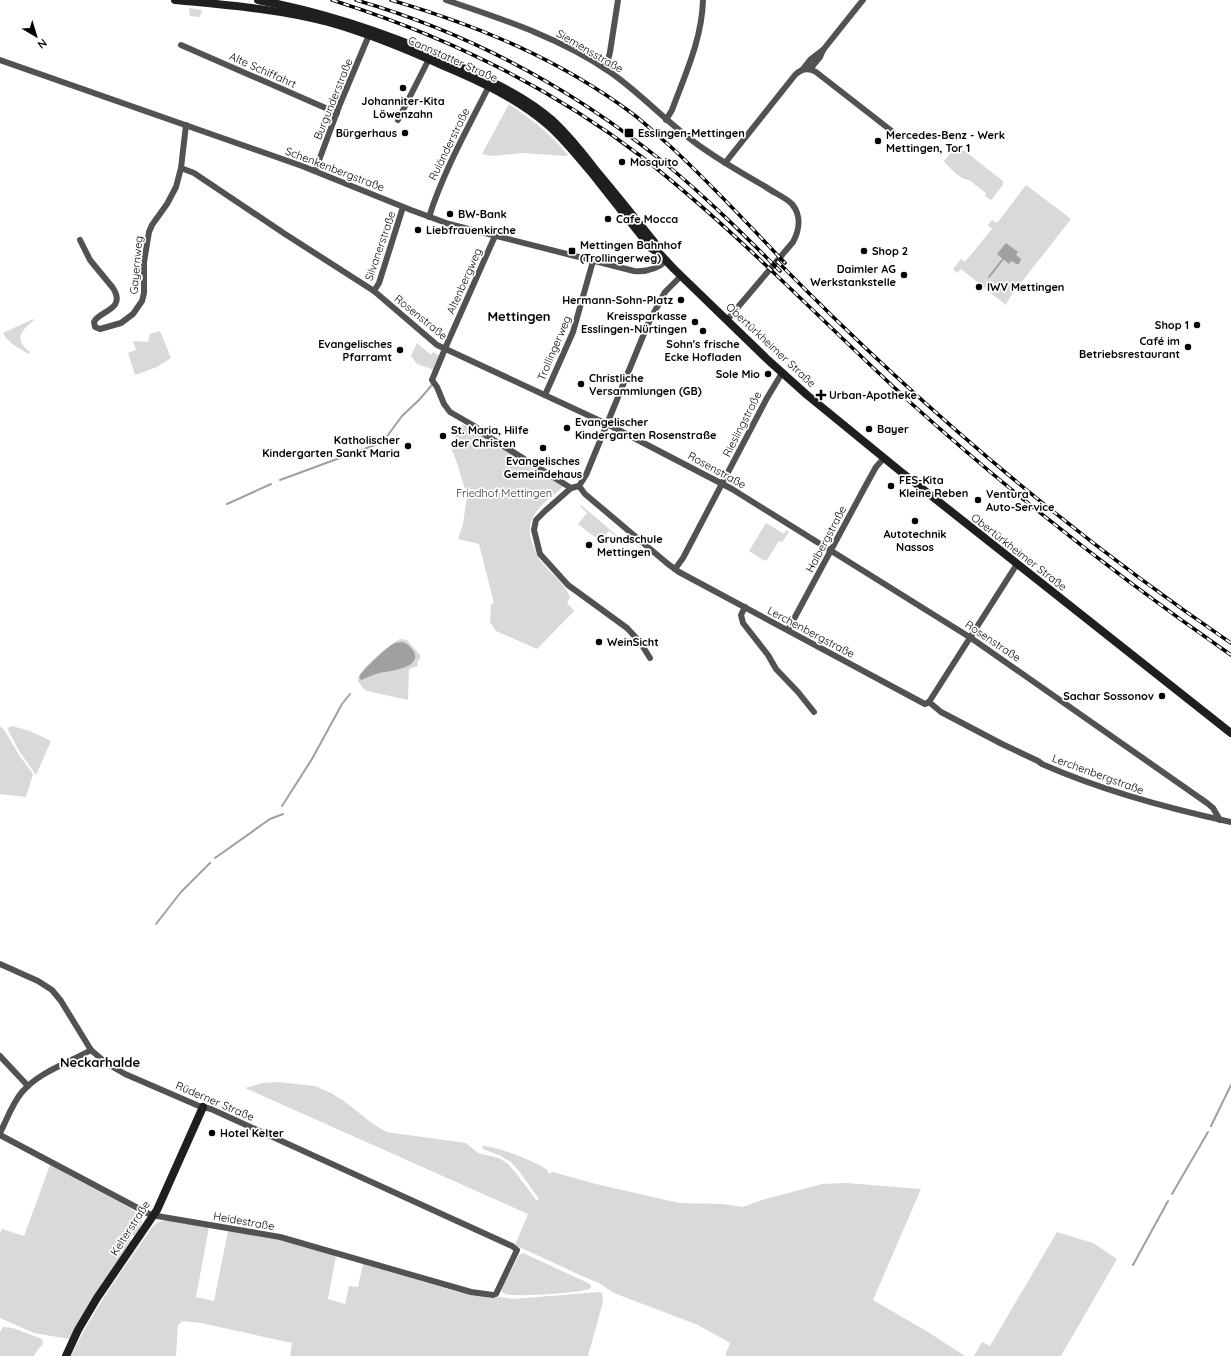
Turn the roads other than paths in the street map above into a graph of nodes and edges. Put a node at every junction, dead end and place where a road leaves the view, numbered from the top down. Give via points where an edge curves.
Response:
1 (175, 0) edge
2 (258, 0) edge
3 (446, 0) edge
4 (618, 0) edge
5 (704, 0) edge
6 (863, 0) edge
7 (369, 35) junction
8 (181, 45) dead end
9 (823, 50) junction
10 (430, 56) junction
11 (0, 60) edge
12 (604, 68) junction
13 (810, 69) junction
14 (803, 70) junction
15 (490, 84) junction
16 (336, 113) junction
17 (398, 120) dead end
18 (666, 120) junction
19 (186, 125) junction
20 (893, 132) dead end
21 (725, 163) junction
22 (181, 168) junction
23 (315, 171) junction
24 (404, 207) junction
25 (429, 217) junction
26 (495, 236) junction
27 (80, 240) dead end
28 (593, 261) junction
29 (666, 261) junction
30 (681, 276) junction
31 (374, 291) junction
32 (709, 302) joint
33 (727, 320) junction
34 (445, 349) junction
35 (782, 373) junction
36 (545, 395) junction
37 (607, 424) junction
38 (884, 458) junction
39 (722, 484) junction
40 (579, 486) junction
41 (571, 488) junction
42 (831, 550) junction
43 (1017, 564) junction
44 (675, 569) junction
45 (745, 607) junction
46 (788, 630) junction
47 (971, 638) junction
48 (650, 658) dead end
49 (929, 702) junction
50 (814, 712) dead end
51 (1231, 733) edge
52 (1220, 820) junction
53 (1231, 822) edge
54 (0, 964) edge
55 (91, 1050) junction
56 (0, 1056) edge
57 (28, 1086) junction
58 (203, 1107) junction
59 (0, 1134) edge
60 (154, 1216) junction
61 (497, 1294) joint
62 (66, 1356) edge

1 - 7 main road, Cannstatter Straße via 274,10
2 - 10 main road, Cannstatter Straße via 358,25
3 - 12 street, Siemensstraße via 566,46
4 - 12 street via 610,56
5 - 18 street via 696,43
6 - 9 street
7 - 10 main road, Cannstatter Straße
7 - 16 street, Burgunderstraße
8 - 16 street, Alte Schiffahrt
9 - 13 street
9 - 14 street via 810,60
10 - 15 main road, Cannstatter Straße
10 - 17 street
11 - 19 street, Schenkenbergstraße
12 - 18 street, Siemensstraße
13 - 14 street
13 - 20 street
14 - 21 street via 793,76
15 - 25 street, Ruländerstraße via 445,172
15 - 29 main road, Cannstatter Straße via 527,101 559,127 579,148 655,243
16 - 23 street, Burgunderstraße
18 - 21 street, Siemensstraße
19 - 22 street
19 - 23 street, Schenkenbergstraße
21 - 33 street, Siemensstraße via 790,202 796,211 799,225 792,245
22 - 27 street, Gayernweg via 175,190 149,232 142,301 136,311 121,323 100,329 95,327 95,319 113,307 116,294 90,260
22 - 31 street, Rosenstraße via 194,173
23 - 24 street, Schenkenbergstraße
24 - 25 street, Schenkenbergstraße
24 - 31 street, Silvanerstraße via 379,283
25 - 26 street, Schenkenbergstraße
26 - 28 street, Schenkenbergstraße
26 - 34 street, Altenbergweg
28 - 29 street, Schenkenbergstraße via 638,271 655,268
28 - 36 street, Trollingerweg via 573,332
29 - 30 main road, Cannstatter Straße
30 - 32 main road, Cannstatter Straße
30 - 37 street via 665,292 651,319
31 - 34 street, Rosenstraße
32 - 33 main road, Obertürkheimer Straße
33 - 35 main road, Obertürkheimer Straße
34 - 36 street, Rosenstraße
34 - 41 street, Altenbergweg via 432,378 450,412
35 - 38 main road, Obertürkheimer Straße
35 - 39 street, Rieslingstraße
36 - 37 street, Rosenstraße
37 - 39 street, Rosenstraße
37 - 40 street
38 - 42 street, Halbergstraße via 876,467
38 - 43 main road, Obertürkheimer Straße
39 - 42 street, Rosenstraße
39 - 44 street, Rieslingstraße
40 - 41 street
40 - 44 street, Lerchenbergstraße via 585,494
41 - 48 street via 536,520 534,532 540,554 568,585 627,628
42 - 46 street, Halbergstraße
42 - 47 street, Rosenstraße
43 - 47 street
43 - 51 main road, Obertürkheimer Straße
44 - 45 street, Lerchenbergstraße
45 - 46 street, Lerchenbergstraße
45 - 50 street via 741,616 743,623 776,669
46 - 49 street, Lerchenbergstraße via 923,703
47 - 49 street
47 - 52 street, Rosenstraße via 1208,803
49 - 52 street, Lerchenbergstraße via 941,712 1057,771 1140,800
52 - 53 street, Lerchenbergstraße
54 - 55 street, Rüderner Straße via 52,990
55 - 57 street
55 - 58 street, Rüderner Straße via 117,1070
56 - 57 street
57 - 59 street via 14,1104
58 - 60 main road, Kelterstraße
58 - 61 street, Rüderner Straße via 512,1246 517,1250
59 - 60 street, Heidestraße
60 - 61 street, Heidestraße via 266,1234 466,1291
60 - 62 main road, Kelterstraße via 97,1298

